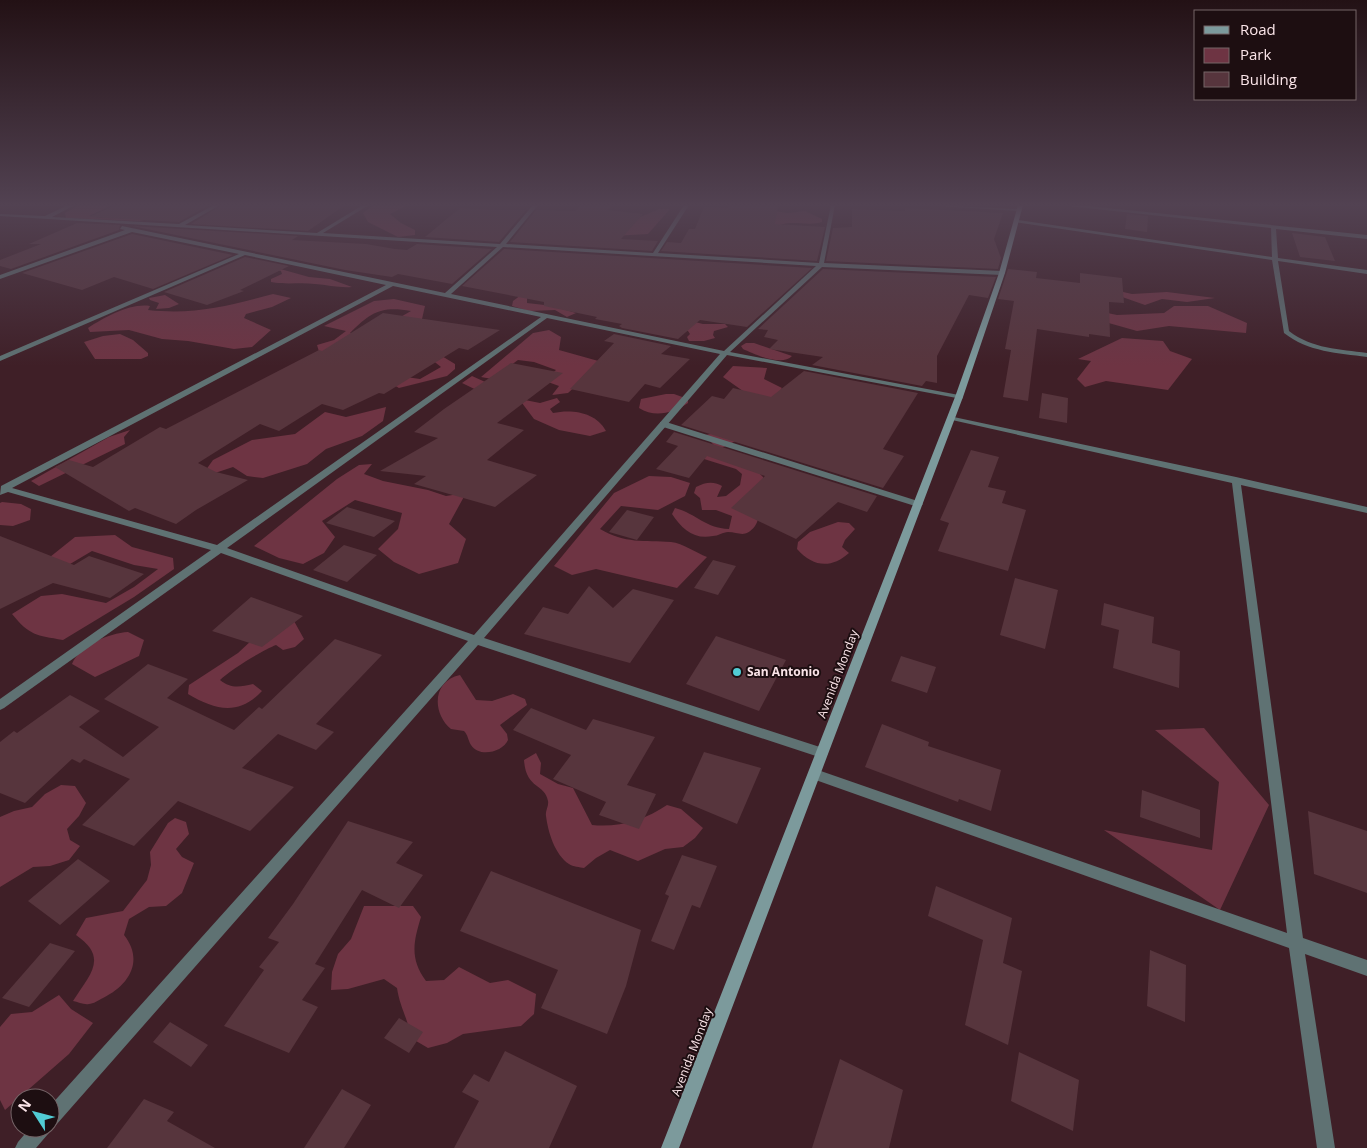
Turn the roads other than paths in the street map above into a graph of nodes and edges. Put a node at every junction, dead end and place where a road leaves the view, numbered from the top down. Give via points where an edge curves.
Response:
1 (52, 259) edge
2 (235, 259) edge
3 (268, 259) edge
4 (487, 259) edge
5 (723, 259) edge
6 (822, 259) edge
7 (1006, 259) edge
8 (1275, 259) joint
9 (821, 265) junction
10 (1002, 272) junction
11 (1367, 272) edge
12 (0, 277) edge
13 (392, 284) junction
14 (447, 294) junction
15 (546, 316) junction
16 (725, 352) junction
17 (1367, 355) edge
18 (0, 358) edge
19 (960, 398) junction
20 (952, 418) junction
21 (663, 424) junction
22 (1236, 480) junction
23 (2, 489) edge
24 (918, 504) junction
25 (1367, 510) edge
26 (220, 549) junction
27 (476, 640) junction
28 (0, 705) edge
29 (822, 753) junction
30 (815, 774) junction
31 (1296, 942) junction
32 (1367, 968) edge
33 (60, 1108) edge
34 (33, 1138) edge
35 (24, 1148) edge
36 (670, 1148) edge
37 (1326, 1148) edge

1 - 12 street
2 - 18 street
3 - 13 street
4 - 14 street
5 - 9 street
6 - 9 street
7 - 10 main road, Avenida Monday
8 - 11 street
8 - 17 street via 1286,332 1309,345
9 - 10 street
9 - 16 street
10 - 19 main road, Avenida Monday
13 - 14 street
13 - 23 street
14 - 15 street
15 - 16 street
15 - 26 street
16 - 19 street
16 - 21 street
19 - 20 main road, Avenida Monday
20 - 22 street
20 - 24 main road, Avenida Monday
21 - 24 street
21 - 27 street
22 - 25 street
22 - 31 street
23 - 26 street
24 - 29 main road, Avenida Monday
26 - 27 street
26 - 28 street
27 - 29 street
27 - 33 street
29 - 30 main road, Avenida Monday
30 - 31 street
30 - 36 main road, Avenida Monday
31 - 32 street
31 - 37 street
34 - 35 street

